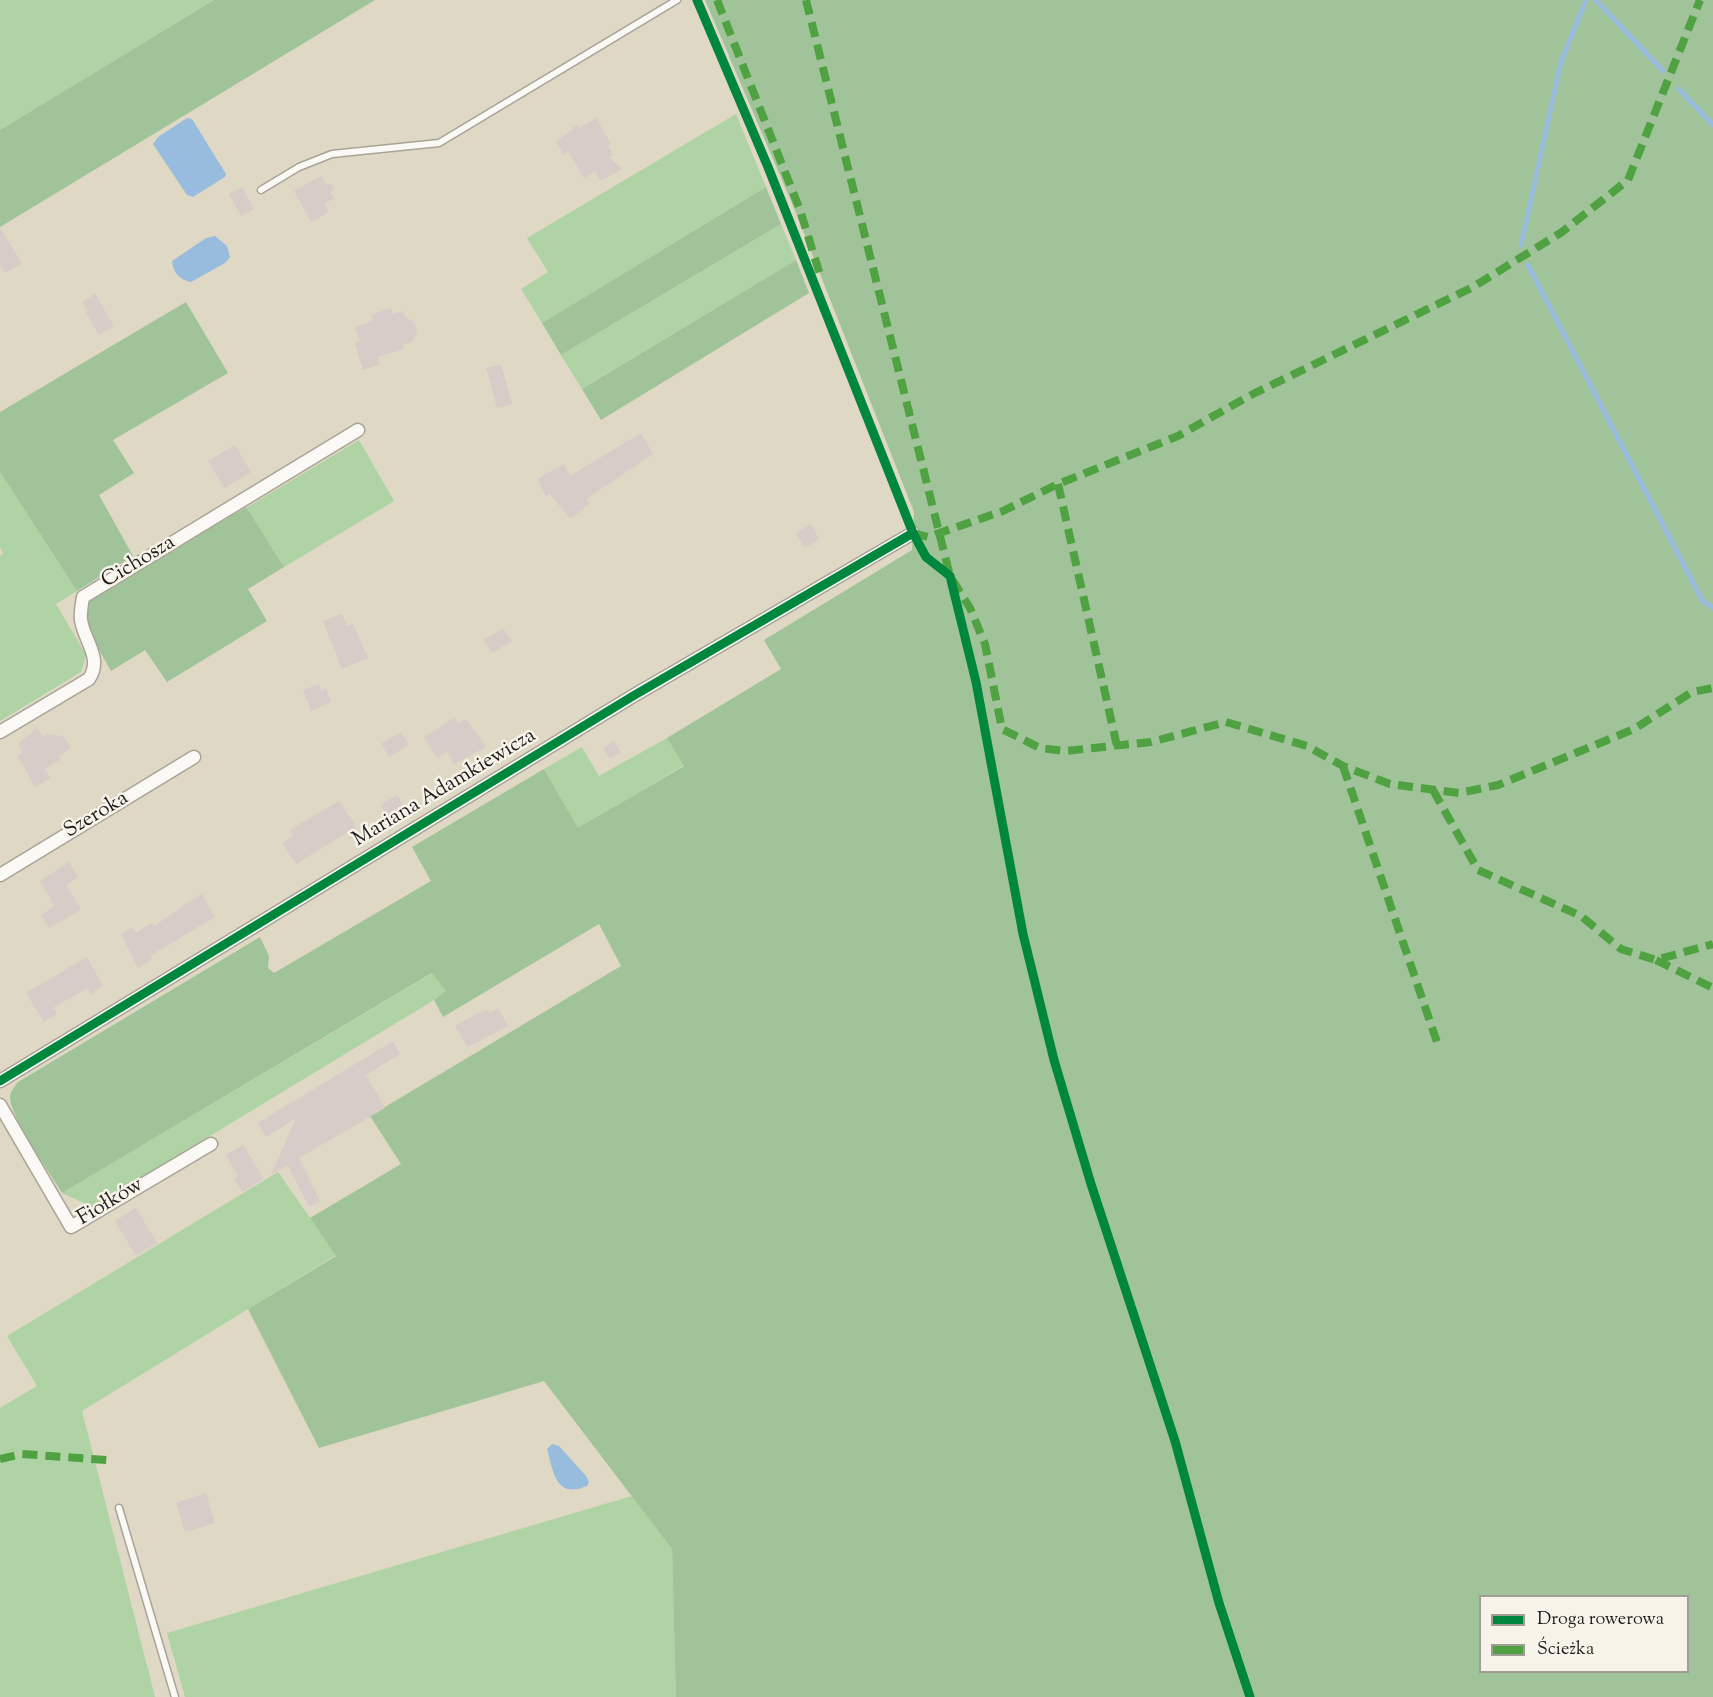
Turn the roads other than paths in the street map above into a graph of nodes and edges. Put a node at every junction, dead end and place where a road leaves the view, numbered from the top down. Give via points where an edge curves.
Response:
1 (677, 0) edge
2 (697, 0) edge
3 (261, 190) dead end
4 (358, 430) dead end
5 (913, 533) joint
6 (0, 732) edge
7 (194, 757) dead end
8 (0, 875) edge
9 (0, 1081) edge
10 (0, 1105) edge
11 (211, 1144) dead end
12 (119, 1509) dead end
13 (175, 1697) edge

1 - 3 lane via 438,143 332,154 299,167
2 - 5 lane via 768,167
4 - 6 street, Cichosza via 83,597 81,621 94,656 94,671 89,679
5 - 9 street, Mariana Adamkiewicza via 633,696
7 - 8 street, Szeroka
10 - 11 street, Fiołków via 71,1227
12 - 13 lane

